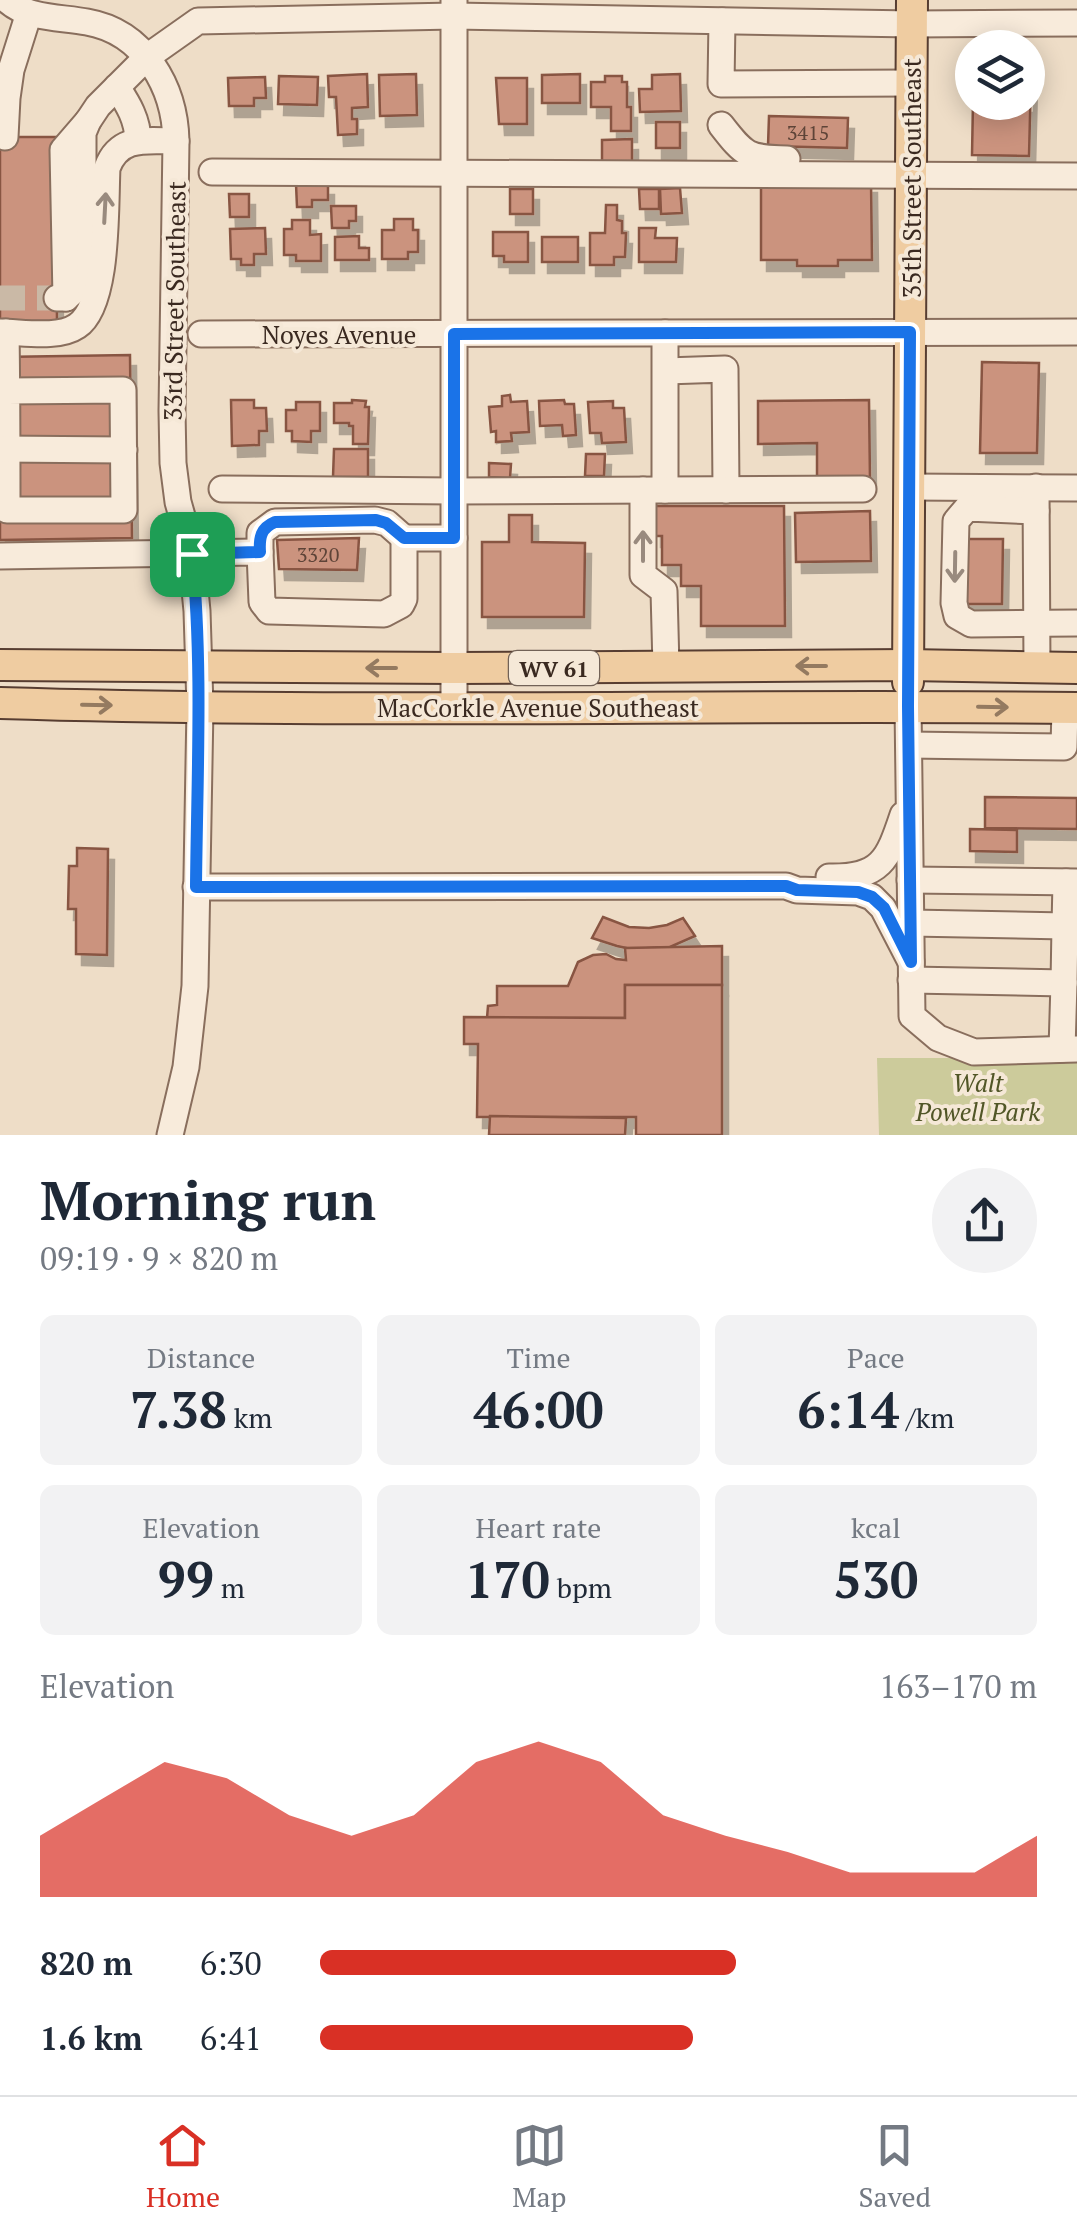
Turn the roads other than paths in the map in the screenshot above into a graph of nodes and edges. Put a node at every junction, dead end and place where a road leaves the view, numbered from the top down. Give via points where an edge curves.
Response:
1 (18, 6) edge
2 (454, 8) edge
3 (912, 12) edge
4 (722, 21) junction
5 (1077, 23) edge
6 (147, 58) junction
7 (911, 83) junction
8 (721, 84) junction
9 (118, 87) junction
10 (6, 137) dead end
11 (138, 141) junction
12 (176, 141) junction
13 (212, 172) dead end
14 (454, 174) junction
15 (898, 175) junction
16 (1077, 176) edge
17 (61, 298) dead end
18 (3, 332) edge
19 (910, 332) junction
20 (1077, 332) edge
21 (665, 333) junction
22 (200, 334) dead end
23 (454, 334) junction
24 (666, 370) junction
25 (3, 391) edge
26 (4, 449) edge
27 (124, 450) junction
28 (909, 487) junction
29 (1077, 488) edge
30 (222, 489) dead end
31 (654, 490) junction
32 (726, 490) junction
33 (863, 490) dead end
34 (454, 491) junction
35 (1036, 499) junction
36 (4, 510) edge
37 (404, 538) junction
38 (454, 538) junction
39 (5, 551) edge
40 (260, 552) junction
41 (192, 554) junction
42 (1037, 624) junction
43 (1077, 624) edge
44 (0, 664) edge
45 (908, 665) junction
46 (199, 666) junction
47 (666, 667) junction
48 (1037, 667) junction
49 (454, 668) junction
50 (1077, 668) edge
51 (0, 702) edge
52 (908, 706) junction
53 (200, 707) junction
54 (454, 707) junction
55 (1071, 708) edge
56 (910, 745) junction
57 (909, 796) junction
58 (910, 880) junction
59 (1073, 881) edge
60 (786, 886) junction
61 (196, 887) junction
62 (910, 923) junction
63 (1065, 926) junction
64 (911, 971) junction
65 (1064, 983) junction
66 (1070, 1049) edge
67 (170, 1135) edge

1 - 6 street, 33rd Street Southeast via 108,28
1 - 10 street
2 - 4 street
2 - 6 street via 198,21
2 - 14 street
3 - 4 street
3 - 5 street
3 - 7 main road, 35th Street Southeast
4 - 8 street
6 - 9 street
6 - 12 street, 33rd Street Southeast via 174,108
7 - 8 street
7 - 15 main road, 35th Street Southeast
8 - 15 street via 721,137 746,154 870,162
9 - 11 street
9 - 17 street via 83,133 83,275
11 - 12 street
18 -> 11 street via 58,332 78,326 89,311 100,278 107,168 112,154
12 - 41 street, 33rd Street Southeast via 173,463
13 - 14 street
14 - 15 street
14 - 23 street
15 - 16 street
15 - 19 main road, 35th Street Southeast
18 - 25 street
19 - 20 street, Noyes Avenue
19 - 21 street, Noyes Avenue
19 - 28 main road, 35th Street Southeast
21 - 23 street, Noyes Avenue
21 - 24 street
22 - 23 street, Noyes Avenue
23 - 34 street
24 - 31 street
24 - 32 street via 725,369
25 - 26 street
25 - 27 street via 123,390
26 - 27 street
26 - 36 street
27 - 36 street via 124,510
28 - 35 street
28 - 45 main road, 35th Street Southeast
29 - 35 street
30 - 34 street
31 - 32 street
31 - 34 street
47 -> 31 street via 664,591 644,575
32 - 33 street
34 - 38 street
35 - 42 street
35 -> 42 street via 967,508 956,521 954,603 957,616 971,624
37 - 38 street
37 - 40 street via 376,520 275,522 260,533
37 - 40 street via 404,598 384,614 269,612 262,602
38 - 49 street
39 - 41 street
40 - 41 street
41 - 46 street, 33rd Street Southeast
42 - 43 street
42 - 48 street
44 - 46 main road, MacCorkle Avenue Southeast / WV 61
45 -> 47 main road, MacCorkle Avenue Southeast / WV 61
45 - 48 main road, MacCorkle Avenue Southeast / WV 61
45 - 52 main road, 35th Street Southeast
49 -> 46 main road, MacCorkle Avenue Southeast / WV 61
46 - 53 street, 33rd Street Southeast
47 - 49 main road, MacCorkle Avenue Southeast / WV 61
48 - 50 main road, MacCorkle Avenue Southeast / WV 61
49 - 54 street
51 -> 53 main road, MacCorkle Avenue Southeast / WV 61
52 - 54 main road, MacCorkle Avenue Southeast / WV 61
52 -> 55 main road, MacCorkle Avenue Southeast / WV 61
52 - 56 street, 35th Street Southeast
53 - 54 main road, MacCorkle Avenue Southeast / WV 61
53 - 61 street, 33rd Street Southeast
55 - 56 street via 1064,747
56 - 57 street, 35th Street Southeast
57 - 58 street, 35th Street Southeast
57 - 60 street via 892,848 867,874 804,877
58 - 59 street
58 - 62 street, 35th Street Southeast
59 - 63 street
60 - 61 street
60 - 64 street via 872,897 884,908
61 - 67 street, 33rd Street Southeast via 195,986
62 - 63 street
62 - 64 street, 35th Street Southeast
63 - 65 street
64 - 65 street
64 - 66 street, 35th Street Southeast via 912,1016 938,1038 974,1052
65 - 66 street

